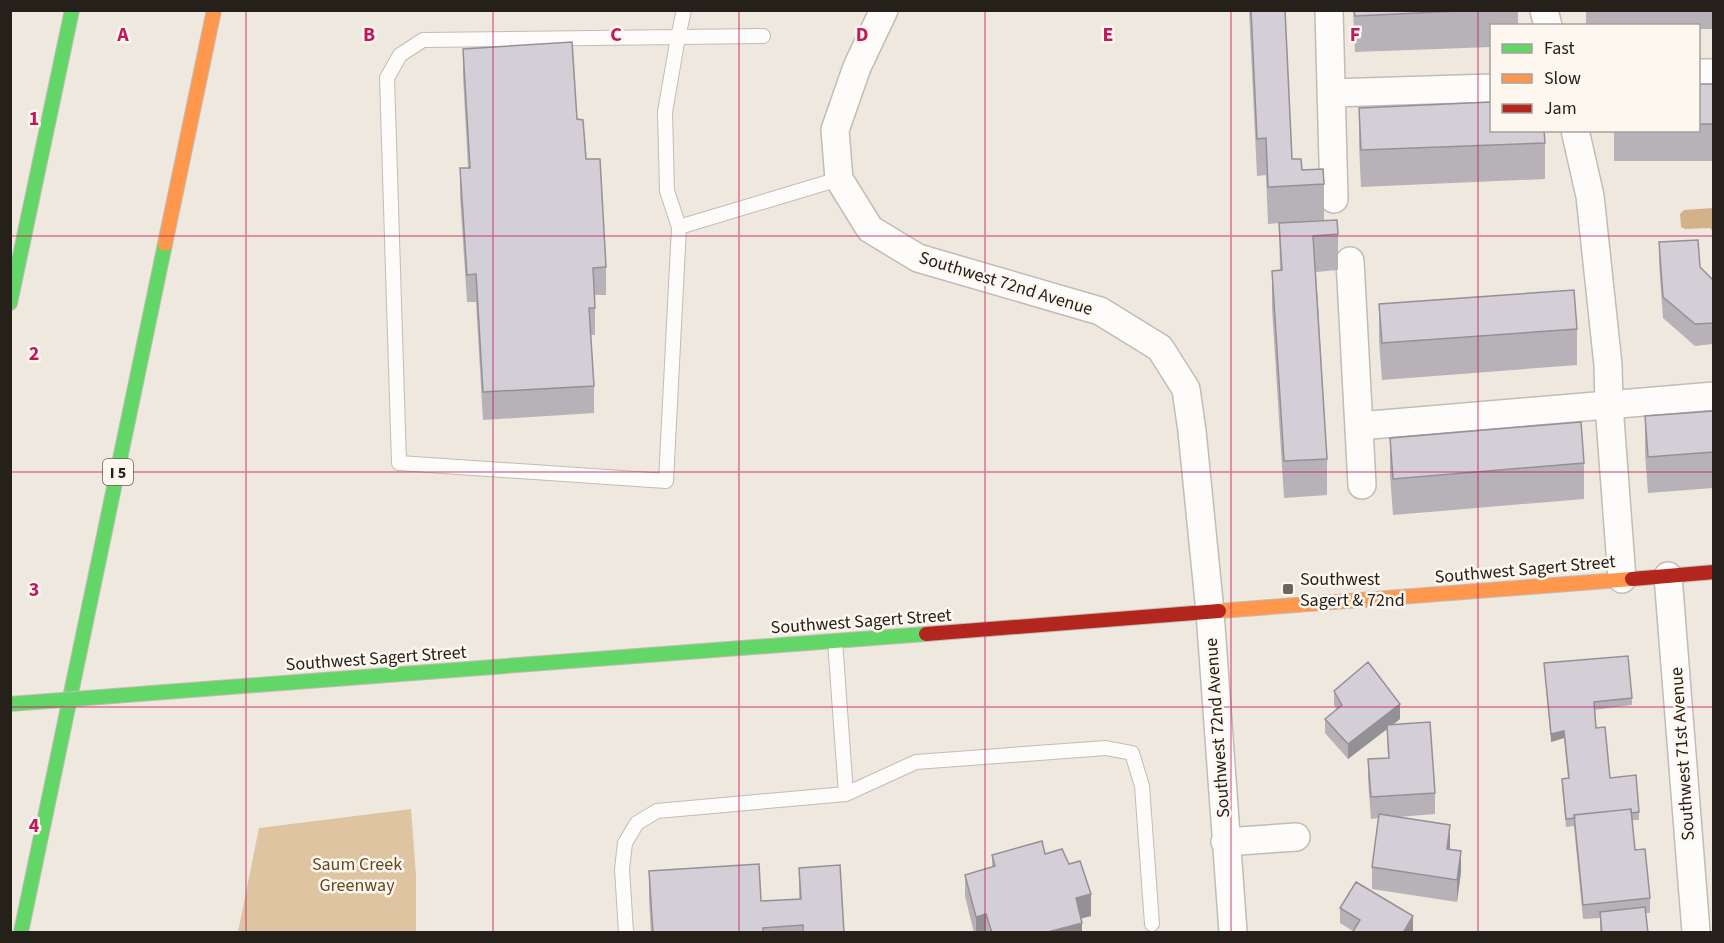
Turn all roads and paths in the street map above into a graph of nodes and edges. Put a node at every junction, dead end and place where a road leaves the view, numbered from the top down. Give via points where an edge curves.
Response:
1 (72, 10) edge
2 (214, 10) edge
3 (684, 10) edge
4 (884, 10) edge
5 (1329, 10) edge
6 (763, 36) dead end
7 (678, 37) junction
8 (1490, 88) edge
9 (1331, 93) junction
10 (1575, 132) edge
11 (839, 179) junction
12 (1334, 198) dead end
13 (679, 226) junction
14 (1350, 261) dead end
15 (10, 303) edge
16 (1713, 396) edge
17 (1609, 405) junction
18 (1359, 426) junction
19 (1362, 485) dead end
20 (1713, 572) edge
21 (1668, 576) junction
22 (1622, 579) junction
23 (1210, 612) junction
24 (835, 641) junction
25 (10, 704) edge
26 (846, 794) junction
27 (1296, 837) dead end
28 (1225, 842) junction
29 (1152, 924) dead end
30 (21, 933) edge
31 (626, 933) edge
32 (1233, 933) edge
33 (1696, 933) edge

1 - 15 main road
2 - 30 main road, I 5
3 - 7 lane
4 - 11 street, Southwest 72nd Avenue via 857,67 835,130
5 - 9 street
6 - 7 lane
7 - 13 lane via 665,123 668,191
7 - 13 lane via 423,40 400,56 387,78 399,463 666,481
8 - 9 street
9 - 12 street
10 - 17 street via 1590,196
11 - 13 lane
11 - 23 street, Southwest 72nd Avenue via 870,229 918,258 1100,311 1160,348 1186,389
14 - 18 street
16 - 17 street
17 - 18 street
17 - 22 street
18 - 19 street
20 - 21 main road, Southwest Sagert Street
21 - 22 main road, Southwest Sagert Street
21 - 33 street, Southwest 71st Avenue
22 - 23 main road, Southwest Sagert Street
23 - 24 main road, Southwest Sagert Street
23 - 28 street, Southwest 72nd Avenue
24 - 25 main road, Southwest Sagert Street, bridge
24 - 26 lane
26 - 29 lane via 916,762 1106,748 1131,753 1142,786
26 - 31 lane via 657,811 637,823 625,843 622,869
27 - 28 street, Southwest 72nd Avenue
28 - 32 street, Southwest 72nd Avenue

